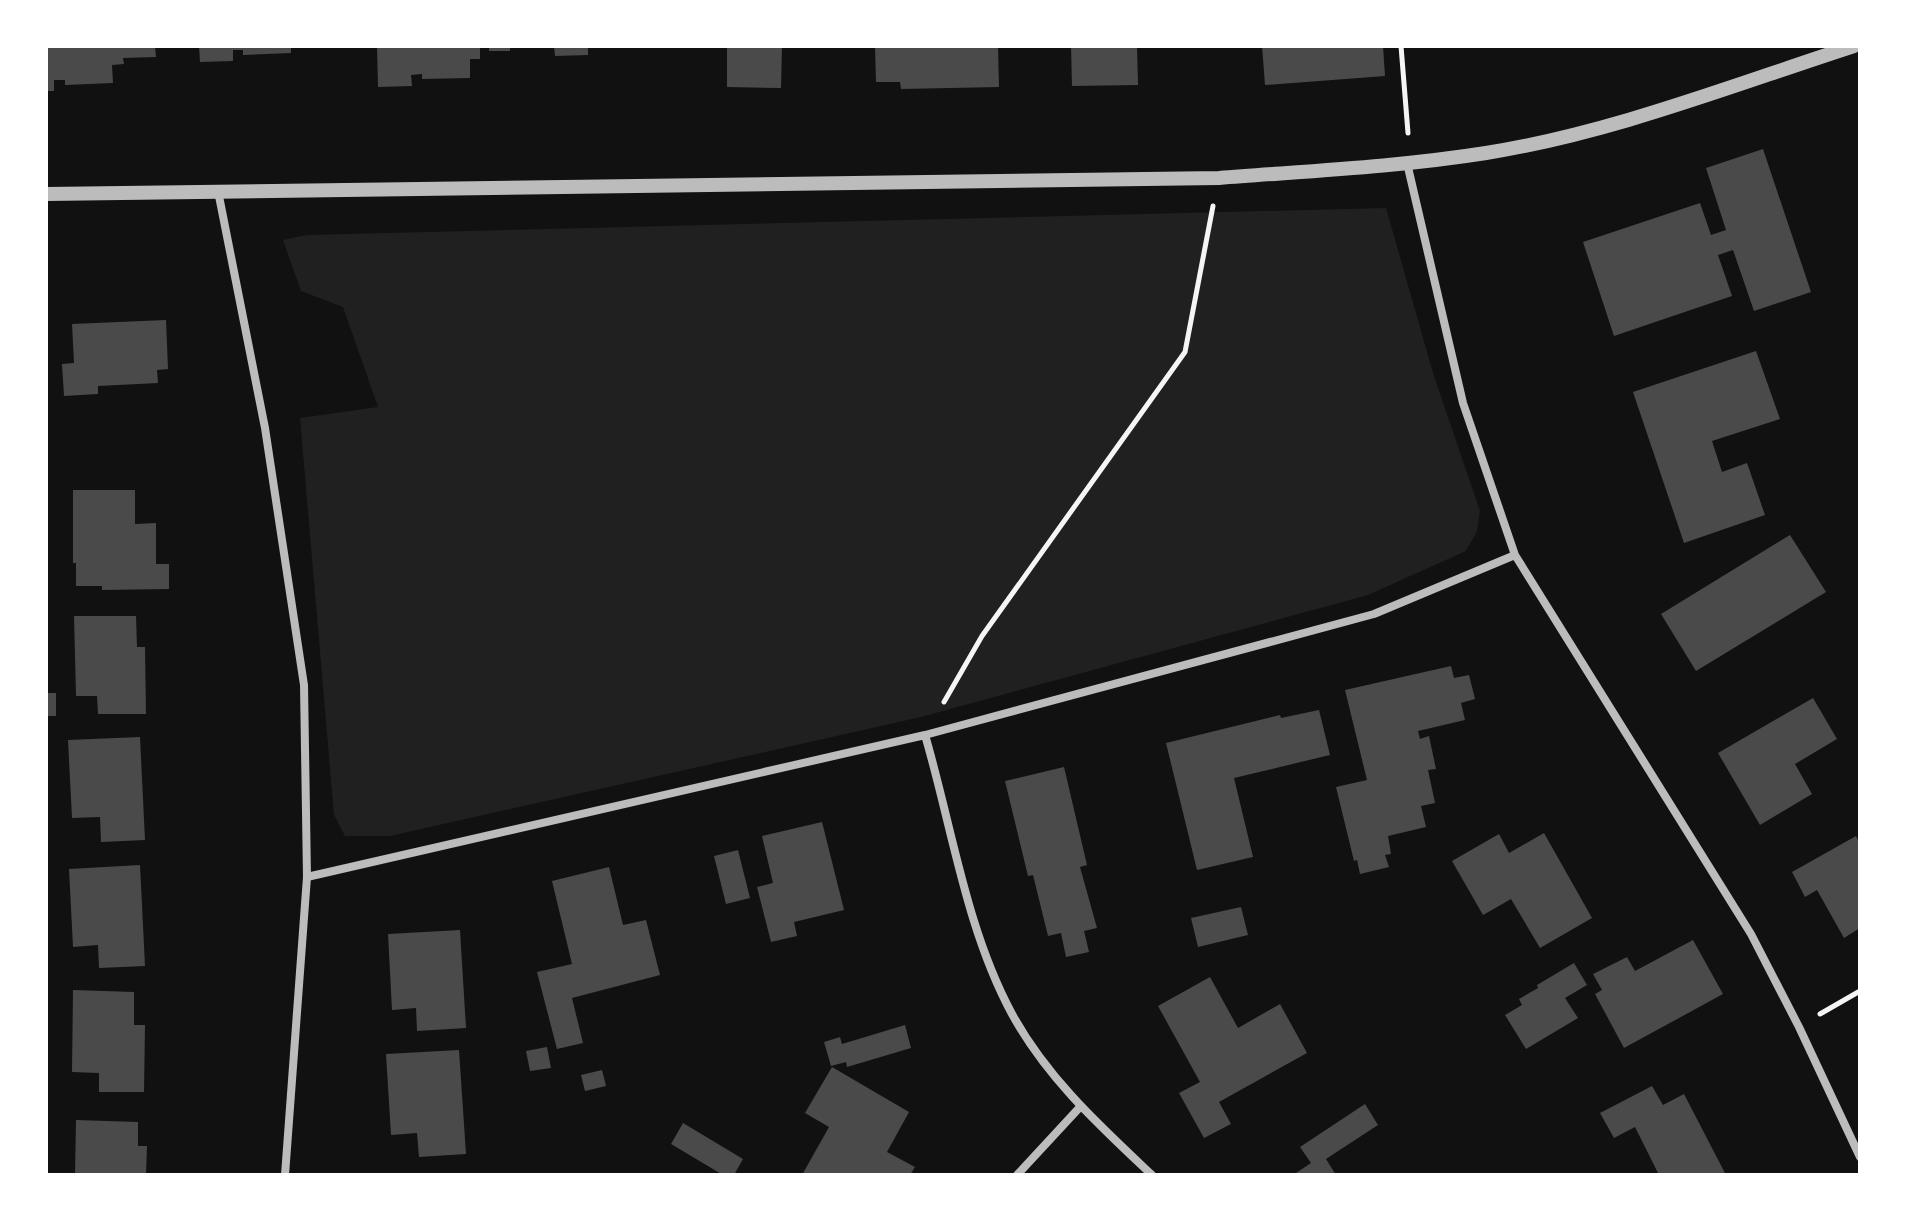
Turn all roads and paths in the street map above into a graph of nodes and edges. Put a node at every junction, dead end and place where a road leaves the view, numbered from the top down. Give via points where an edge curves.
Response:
1 (1401, 46) edge
2 (1854, 46) edge
3 (1407, 163) junction
4 (1219, 178) junction
5 (218, 191) junction
6 (46, 194) edge
7 (1515, 555) junction
8 (925, 735) junction
9 (307, 877) junction
10 (1860, 991) edge
11 (1799, 1027) junction
12 (1080, 1107) junction
13 (1860, 1157) edge
14 (285, 1175) edge
15 (1017, 1175) edge
16 (1152, 1175) edge

1 - 3 path
2 - 3 street via 1597,129 1487,153
3 - 4 street
3 - 7 street via 1463,403
4 - 5 street
4 - 8 path via 1185,352 982,636
5 - 6 street
5 - 9 street via 265,428 304,685
7 - 8 street via 1374,614
7 - 11 street via 1751,934
8 - 9 street
8 - 12 street via 985,950 1012,1014
9 - 14 street
10 - 11 path
11 - 13 street
12 - 15 street
12 - 16 street

